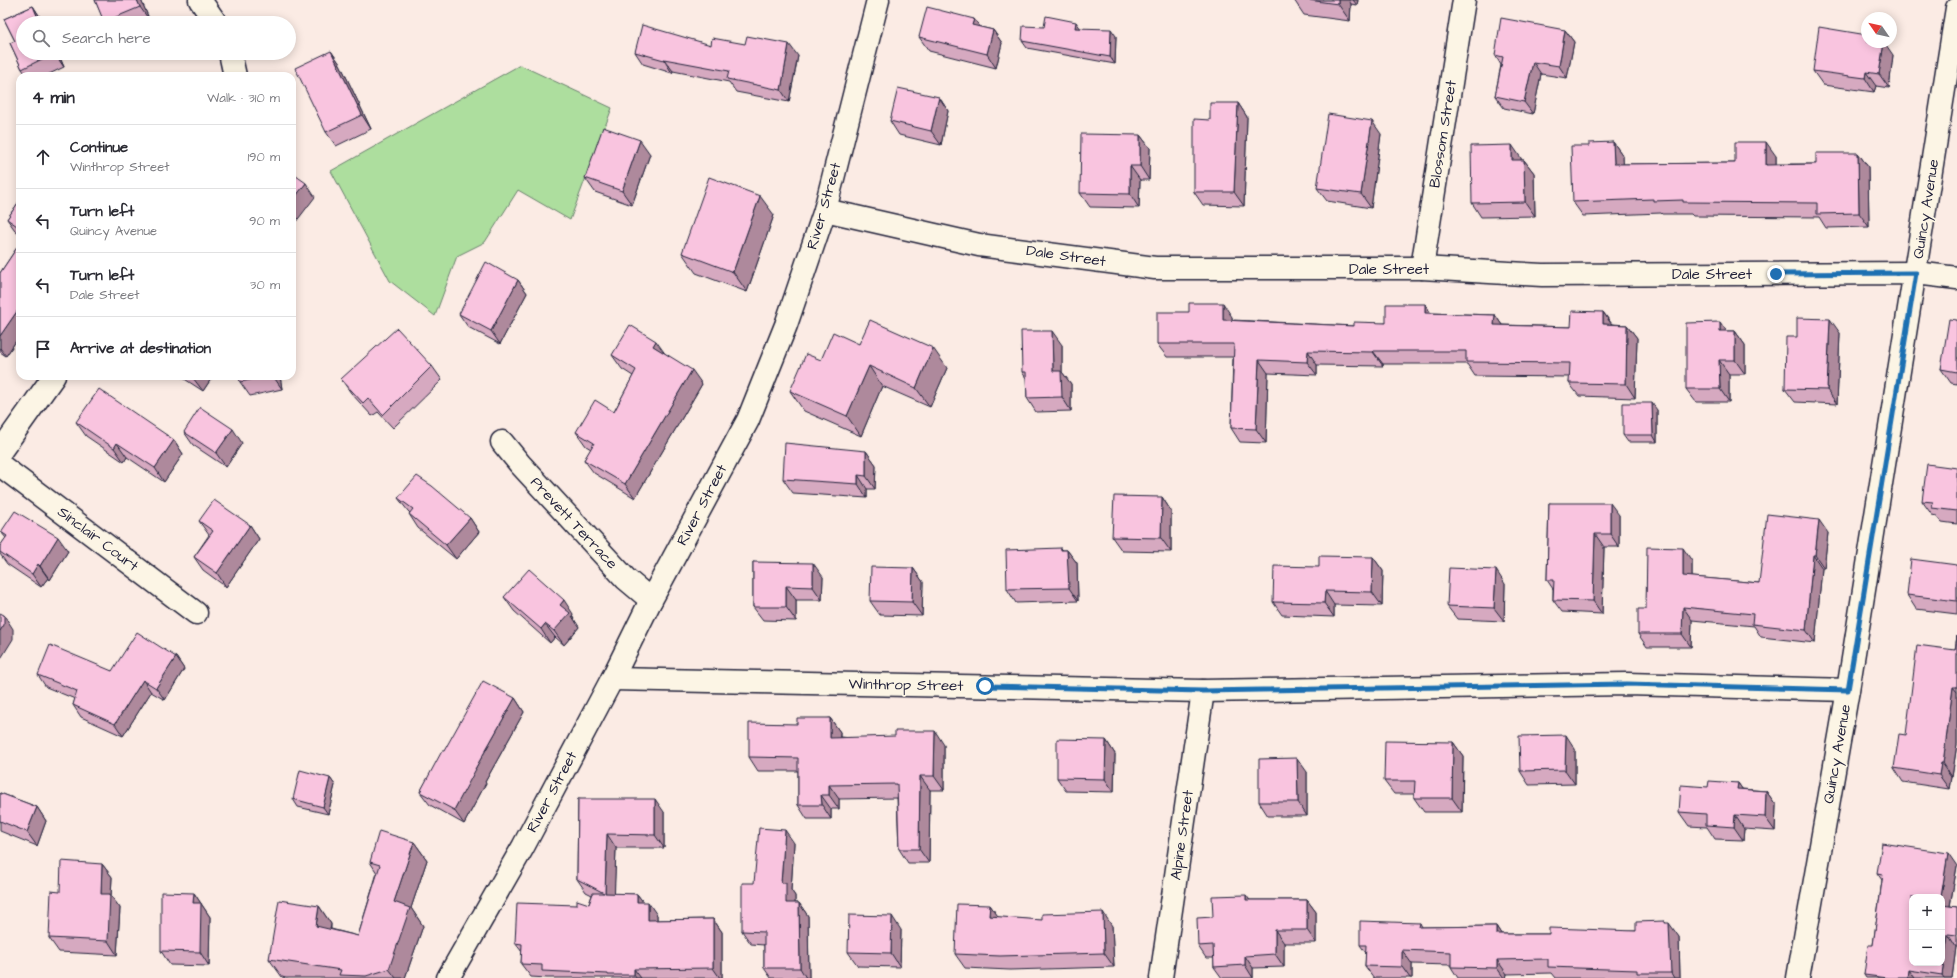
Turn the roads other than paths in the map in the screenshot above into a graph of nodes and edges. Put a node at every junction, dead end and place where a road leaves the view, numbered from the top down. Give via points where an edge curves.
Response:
1 (200, 0) edge
2 (878, 0) edge
3 (1464, 0) edge
4 (1957, 8) edge
5 (211, 16) edge
6 (232, 60) edge
7 (234, 72) edge
8 (825, 210) junction
9 (1422, 268) junction
10 (1916, 273) junction
11 (1957, 278) edge
12 (51, 380) edge
13 (502, 442) dead end
14 (0, 452) edge
15 (0, 465) edge
16 (651, 600) junction
17 (196, 613) dead end
18 (612, 679) junction
19 (1848, 690) junction
20 (1203, 691) junction
21 (448, 978) edge
22 (1161, 978) edge
23 (1798, 978) edge

1 - 5 street
2 - 8 street, River Street
3 - 9 street, Blossom Street
4 - 10 street, Quincy Avenue
6 - 7 street
8 - 9 street, Dale Street via 979,245 1154,268
8 - 16 street, River Street via 786,325 748,420
9 - 10 street, Dale Street via 1542,275
10 - 11 street, Dale Street
10 - 19 street, Quincy Avenue
12 - 14 street
13 - 16 street, Prevett Terrace via 616,568
15 - 17 street, Sinclair Court
16 - 18 street, River Street
18 - 20 street, Winthrop Street
18 - 21 street, River Street via 523,847
19 - 20 street, Winthrop Street via 1627,684
19 - 23 street, Quincy Avenue
20 - 22 street, Alpine Street

